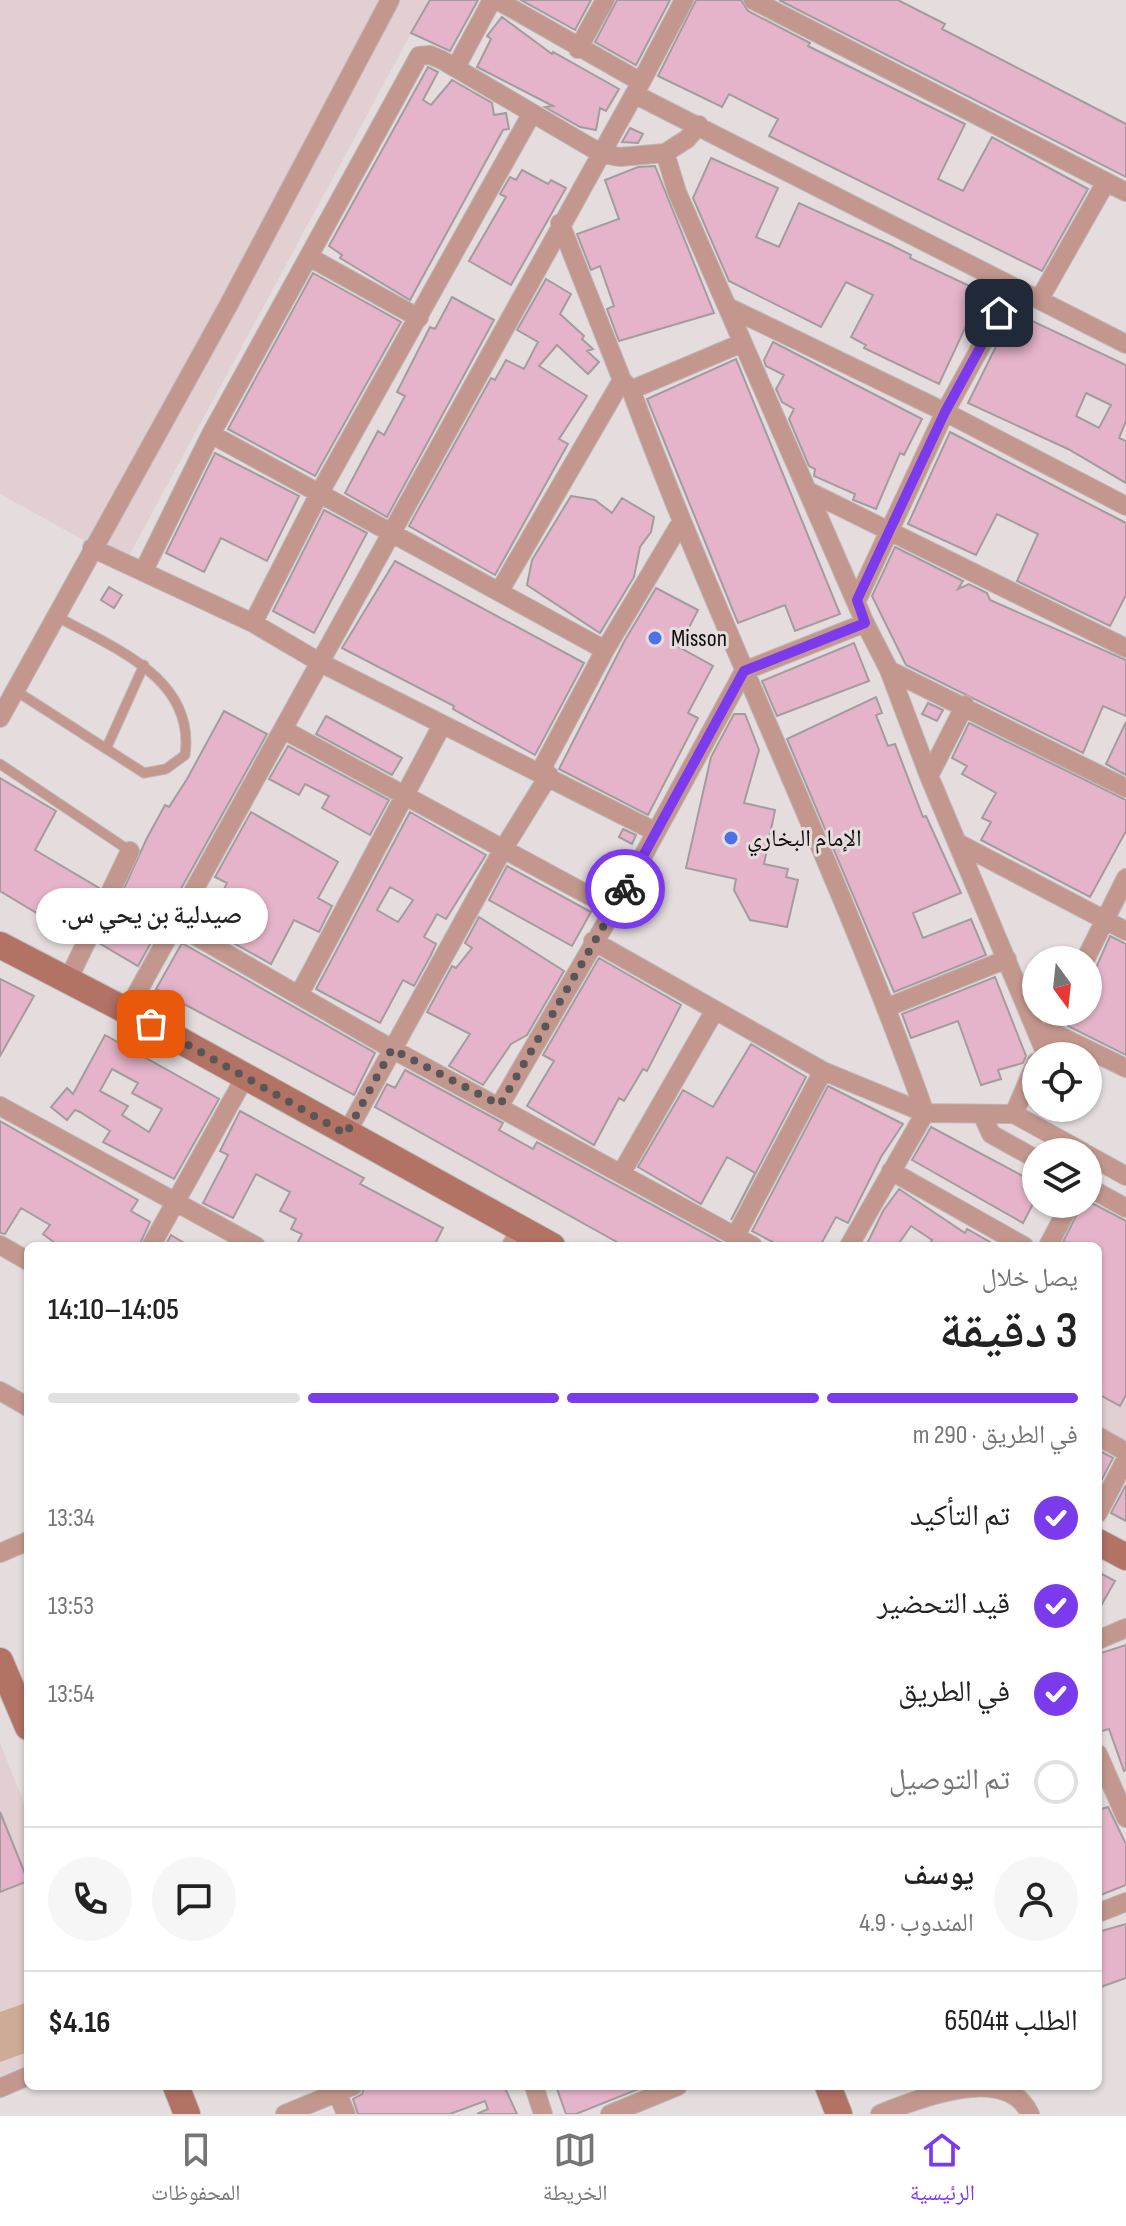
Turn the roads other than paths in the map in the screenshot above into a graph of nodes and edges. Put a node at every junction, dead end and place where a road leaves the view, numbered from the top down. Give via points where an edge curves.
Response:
1 (390, 0) edge
2 (495, 0) edge
3 (605, 0) edge
4 (684, 0) edge
5 (753, 0) edge
6 (578, 49) junction
7 (456, 67) junction
8 (638, 89) junction
9 (532, 113) junction
10 (699, 125) junction
11 (665, 153) junction
12 (602, 154) junction
13 (1106, 182) junction
14 (1126, 192) edge
15 (560, 223) junction
16 (311, 258) junction
17 (1013, 288) junction
18 (1039, 300) junction
19 (730, 308) junction
20 (419, 318) junction
21 (742, 343) junction
22 (1126, 344) edge
23 (626, 385) junction
24 (945, 412) junction
25 (211, 434) junction
26 (808, 491) junction
27 (319, 494) junction
28 (1126, 506) edge
29 (680, 524) junction
30 (888, 531) junction
31 (393, 533) junction
32 (92, 548) junction
33 (143, 572) junction
34 (499, 592) junction
35 (857, 600) junction
36 (54, 615) junction
37 (253, 623) junction
38 (865, 623) junction
39 (1126, 647) edge
40 (605, 650) junction
41 (321, 663) junction
42 (144, 665) junction
43 (889, 670) junction
44 (744, 671) junction
45 (16, 691) junction
46 (965, 705) junction
47 (0, 718) edge
48 (442, 725) junction
49 (284, 730) junction
50 (106, 749) junction
51 (0, 764) edge
52 (545, 773) junction
53 (929, 776) junction
54 (1126, 788) edge
55 (405, 797) junction
56 (656, 832) junction
57 (958, 843) junction
58 (130, 851) joint
59 (502, 851) junction
60 (1126, 878) edge
61 (614, 909) junction
62 (1104, 920) junction
63 (175, 924) junction
64 (1126, 931) edge
65 (593, 941) junction
66 (0, 945) edge
67 (1092, 946) edge
68 (1007, 959) junction
69 (67, 982) junction
70 (299, 995) junction
71 (888, 1007) junction
72 (715, 1010) junction
73 (127, 1011) junction
74 (1039, 1042) edge
75 (392, 1049) junction
76 (1102, 1063) edge
77 (1126, 1068) edge
78 (823, 1071) junction
79 (245, 1077) junction
80 (1022, 1095) edge
81 (500, 1105) junction
82 (0, 1106) edge
83 (925, 1113) junction
84 (982, 1114) junction
85 (1014, 1114) junction
86 (346, 1134) junction
87 (1058, 1138) edge
88 (1022, 1151) edge
89 (1102, 1162) edge
90 (891, 1171) junction
91 (622, 1172) junction
92 (1126, 1176) edge
93 (1102, 1195) edge
94 (176, 1202) junction
95 (1126, 1208) edge
96 (1063, 1218) edge
97 (735, 1237) junction
98 (516, 1238) edge
99 (153, 1242) edge
100 (249, 1242) edge
101 (745, 1242) edge
102 (851, 1242) edge
103 (1017, 1242) edge
104 (1050, 1242) edge
105 (0, 1245) edge
106 (24, 1259) edge
107 (0, 1391) edge
108 (24, 1405) edge
109 (1102, 1438) edge
110 (1126, 1452) edge
111 (1126, 1459) edge
112 (1102, 1505) edge
113 (24, 1543) edge
114 (1102, 1544) edge
115 (0, 1553) edge
116 (1126, 1557) edge
117 (1126, 1628) edge
118 (1102, 1638) edge
119 (0, 1661) edge
120 (24, 1718) edge
121 (1102, 1763) edge
122 (1126, 1818) edge
123 (1126, 1902) edge
124 (1102, 1911) edge
125 (24, 2078) edge
126 (0, 2088) edge
127 (178, 2090) edge
128 (343, 2090) edge
129 (345, 2090) edge
130 (535, 2090) edge
131 (673, 2090) edge
132 (830, 2090) edge
133 (957, 2090) edge
134 (1006, 2090) edge
135 (652, 2106) edge
136 (187, 2114) edge
137 (285, 2114) edge
138 (346, 2114) edge
139 (543, 2114) edge
140 (610, 2114) edge
141 (839, 2114) edge
142 (880, 2114) edge
143 (1030, 2114) edge

1 - 32 street
2 - 6 street
2 - 7 street
3 - 6 street
4 - 8 street
5 - 13 street
6 - 8 street
7 - 9 street
7 - 16 street via 430,55 414,62
8 - 10 street
8 - 12 street
9 - 12 street
9 - 20 street
10 - 11 street
10 - 17 street
11 - 12 street
11 - 19 street via 709,272
12 - 15 street
13 - 14 street
13 - 18 street
15 - 23 street
15 - 31 street
16 - 20 street
16 - 25 street
17 - 18 street
17 - 24 street
18 - 22 street
19 - 21 street
19 - 24 street
20 - 27 street
21 - 23 street
21 - 26 street
23 - 29 street
23 - 34 street
24 - 28 street
24 - 30 street
25 - 27 street
25 - 33 street
26 - 30 street
26 - 35 street
27 - 31 street
27 - 37 street
29 - 40 street
29 - 44 street
30 - 35 street
30 - 39 street
31 - 34 street
31 - 41 street
32 - 33 street
32 - 36 street
33 - 37 street
34 - 40 street
35 - 38 street
36 - 42 lane
36 - 45 street
37 - 41 street
38 - 43 street
38 - 44 street
40 - 52 street
41 - 48 street
41 - 49 street
42 - 50 lane
42 - 50 lane via 180,704 188,732 185,755 166,769 144,773
43 - 46 street
43 - 53 street
44 - 56 street
44 - 71 street
45 - 47 street
45 - 50 lane
46 - 53 street
46 - 54 street
48 - 52 street
48 - 55 street
49 - 55 street
49 - 63 street
51 - 58 lane
52 - 56 street
52 - 59 street
53 - 57 street
55 - 59 street
55 - 70 street
56 - 61 street
57 - 62 street
57 - 68 street
58 - 69 street
59 - 61 street
59 - 75 street
60 - 62 street
61 - 65 street
62 - 64 street
62 - 67 street
63 - 70 street
63 - 73 street
65 - 72 street
65 - 81 street
66 - 69 main road
68 - 71 street
68 - 74 street
69 - 73 main road
70 - 75 street
71 - 83 street
72 - 78 street
72 - 91 street
73 - 79 main road
75 - 81 street
75 - 86 street
76 - 77 street
78 - 83 street
78 - 97 street
79 - 86 main road
79 - 94 street
80 - 85 street
81 - 91 street
82 - 94 street
83 - 84 street
83 - 90 street
84 - 85 street
84 - 88 street via 991,1134
85 - 87 street
86 - 98 main road
89 - 92 street
90 - 102 street
90 - 103 street
91 - 97 street
93 - 95 street
94 - 99 street
94 - 100 street
96 - 104 street
97 - 101 street
105 - 106 street
107 - 108 street
109 - 110 street
111 - 112 street
113 - 115 street
114 - 116 main road
117 - 118 street
119 - 120 main road
121 - 122 street
123 - 124 street
125 - 126 street
127 - 136 main road
128 - 137 street
129 - 138 street
130 - 139 street
131 - 135 street
132 - 141 main road
133 - 142 street
134 - 143 street via 1018,2096
135 - 140 street

